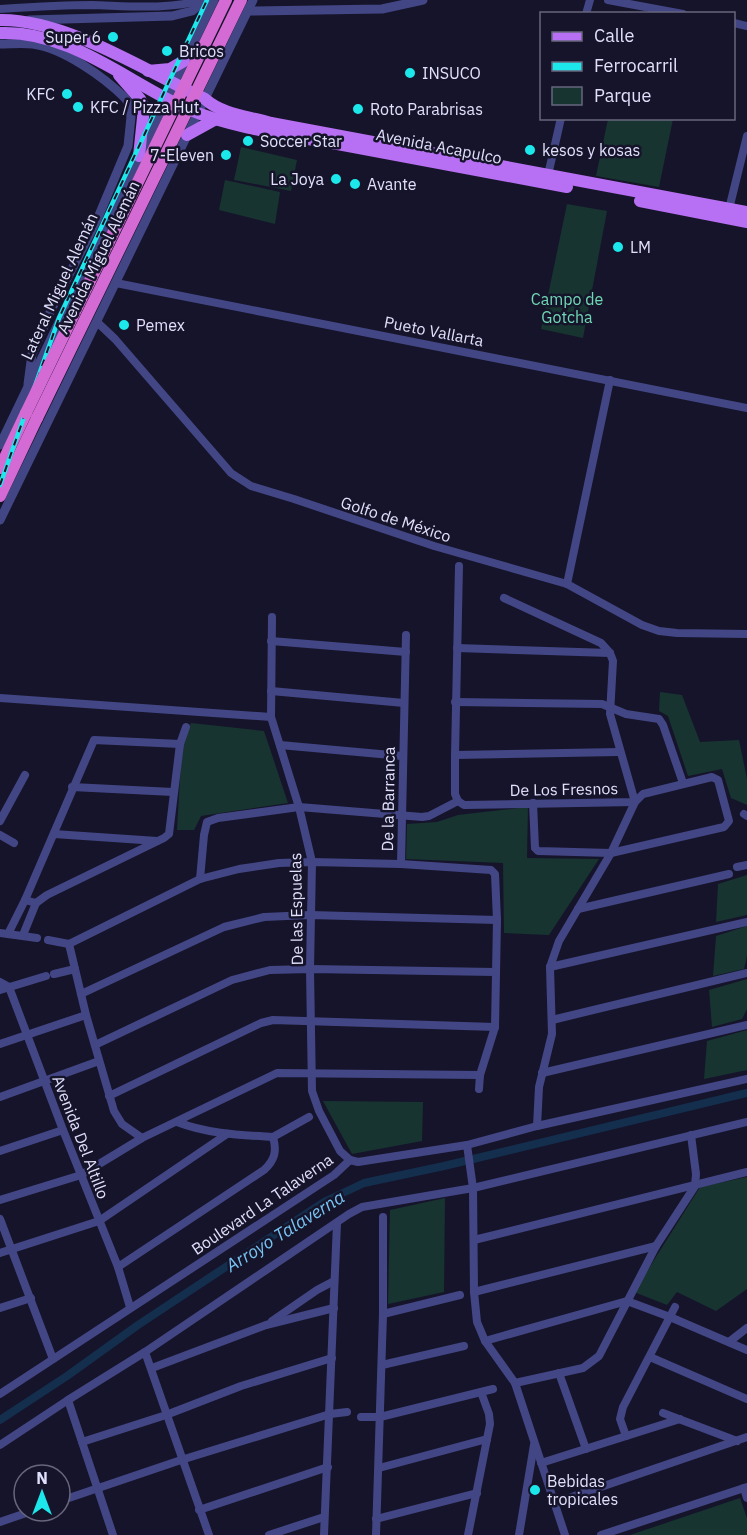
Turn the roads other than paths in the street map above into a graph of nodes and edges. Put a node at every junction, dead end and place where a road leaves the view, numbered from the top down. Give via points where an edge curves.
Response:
1 (204, 0) edge
2 (214, 0) edge
3 (226, 0) edge
4 (241, 0) edge
5 (253, 0) edge
6 (423, 0) edge
7 (613, 0) edge
8 (90, 5) junction
9 (0, 11) edge
10 (248, 11) junction
11 (673, 12) edge
12 (91, 19) junction
13 (0, 20) edge
14 (15, 20) junction
15 (0, 33) edge
16 (0, 44) edge
17 (33, 44) junction
18 (69, 47) junction
19 (187, 57) junction
20 (219, 67) junction
21 (115, 69) junction
22 (148, 71) junction
23 (173, 84) junction
24 (166, 98) junction
25 (205, 99) junction
26 (197, 112) junction
27 (216, 119) junction
28 (561, 120) edge
29 (187, 135) junction
30 (747, 136) edge
31 (146, 141) junction
32 (180, 151) junction
33 (139, 156) junction
34 (548, 175) junction
35 (729, 209) junction
36 (747, 212) edge
37 (101, 222) junction
38 (747, 222) edge
39 (116, 283) junction
40 (97, 322) junction
41 (610, 380) junction
42 (747, 408) edge
43 (32, 416) junction
44 (0, 445) edge
45 (0, 468) edge
46 (0, 496) edge
47 (0, 520) edge
48 (459, 566) dead end
49 (567, 584) junction
50 (504, 597) dead end
51 (272, 617) dead end
52 (747, 634) edge
53 (406, 635) dead end
54 (272, 641) junction
55 (457, 648) junction
56 (406, 652) junction
57 (610, 653) junction
58 (271, 691) junction
59 (0, 698) edge
60 (455, 702) junction
61 (404, 703) junction
62 (610, 706) junction
63 (271, 717) junction
64 (186, 727) dead end
65 (180, 744) junction
66 (280, 745) junction
67 (619, 752) junction
68 (402, 756) junction
69 (455, 756) junction
70 (25, 775) dead end
71 (683, 783) junction
72 (72, 787) junction
73 (173, 792) junction
74 (458, 801) junction
75 (634, 802) junction
76 (533, 803) junction
77 (299, 807) junction
78 (402, 815) junction
79 (0, 821) edge
80 (54, 834) junction
81 (0, 836) edge
82 (158, 842) junction
83 (14, 843) dead end
84 (611, 853) junction
85 (312, 862) junction
86 (401, 864) junction
87 (747, 865) edge
88 (737, 867) dead end
89 (729, 874) dead end
90 (200, 879) junction
91 (25, 900) junction
92 (36, 903) junction
93 (578, 909) junction
94 (310, 915) junction
95 (497, 920) junction
96 (747, 921) edge
97 (4, 933) edge
98 (23, 935) junction
99 (37, 938) dead end
100 (48, 940) dead end
101 (69, 944) junction
102 (550, 967) junction
103 (75, 969) junction
104 (310, 969) junction
105 (495, 972) junction
106 (747, 973) edge
107 (0, 982) edge
108 (9, 987) junction
109 (0, 990) edge
110 (81, 994) junction
111 (86, 1015) junction
112 (311, 1020) junction
113 (552, 1020) junction
114 (747, 1025) edge
115 (495, 1027) junction
116 (27, 1035) junction
117 (0, 1044) edge
118 (95, 1045) junction
119 (99, 1062) junction
120 (311, 1072) junction
121 (542, 1072) junction
122 (480, 1075) junction
123 (747, 1079) edge
124 (45, 1082) junction
125 (479, 1089) dead end
126 (0, 1096) edge
127 (110, 1096) junction
128 (309, 1117) dead end
129 (177, 1122) junction
130 (747, 1122) edge
131 (537, 1126) junction
132 (63, 1130) junction
133 (227, 1134) junction
134 (691, 1135) junction
135 (273, 1137) junction
136 (142, 1138) junction
137 (467, 1149) junction
138 (0, 1151) edge
139 (350, 1160) junction
140 (747, 1172) edge
141 (81, 1175) junction
142 (694, 1186) junction
143 (473, 1188) junction
144 (0, 1200) edge
145 (383, 1216) dead end
146 (0, 1219) edge
147 (99, 1221) junction
148 (337, 1223) junction
149 (474, 1240) junction
150 (656, 1246) junction
151 (12, 1249) junction
152 (0, 1253) edge
153 (118, 1267) junction
154 (334, 1281) junction
155 (474, 1292) junction
156 (460, 1295) dead end
157 (31, 1298) junction
158 (627, 1301) junction
159 (130, 1307) junction
160 (675, 1307) dead end
161 (0, 1308) edge
162 (334, 1308) junction
163 (383, 1314) junction
164 (670, 1317) junction
165 (266, 1325) junction
166 (747, 1328) edge
167 (485, 1341) junction
168 (729, 1342) junction
169 (464, 1346) dead end
170 (747, 1350) edge
171 (144, 1352) junction
172 (650, 1357) junction
173 (332, 1358) junction
174 (53, 1359) junction
175 (382, 1365) junction
176 (152, 1368) junction
177 (559, 1373) junction
178 (516, 1383) junction
179 (493, 1389) dead end
180 (481, 1392) junction
181 (0, 1394) edge
182 (747, 1399) edge
183 (68, 1400) junction
184 (347, 1412) dead end
185 (663, 1413) dead end
186 (330, 1414) junction
187 (166, 1415) junction
188 (361, 1417) dead end
189 (380, 1417) junction
190 (680, 1419) junction
191 (626, 1436) junction
192 (747, 1437) edge
193 (487, 1438) junction
194 (737, 1441) junction
195 (82, 1442) junction
196 (534, 1443) junction
197 (0, 1445) edge
198 (586, 1449) junction
199 (182, 1460) junction
200 (541, 1463) junction
201 (327, 1467) junction
202 (378, 1468) junction
203 (745, 1487) edge
204 (98, 1488) junction
205 (477, 1493) junction
206 (72, 1497) edge
207 (747, 1498) edge
208 (554, 1503) junction
209 (200, 1510) junction
210 (324, 1517) junction
211 (376, 1519) junction
212 (114, 1535) edge
213 (209, 1535) edge
214 (270, 1535) edge
215 (324, 1535) edge
216 (376, 1535) edge
217 (468, 1535) edge
218 (519, 1535) edge
219 (565, 1535) edge
220 (601, 1535) edge

1 - 8 street via 170,5
1 - 12 street via 184,14
2 - 19 street, Lateral Miguel Alemán
3 - 43 highway, Avenida Miguel Alemán, bridge
4 - 43 highway, Avenida Miguel Alemán, bridge
5 - 10 street
6 - 10 street via 382,9
7 - 11 street
8 - 9 street
8 - 12 street
9 - 14 main road
10 - 20 street
12 - 14 street
13 - 14 main road
14 - 22 main road, Avenida Acapulco via 81,39
15 - 18 main road via 29,34
16 - 17 street
17 - 18 main road
17 - 37 street via 86,68 129,104 128,146
18 - 21 main road, Avenida Acapulco
19 - 20 street via 208,69
19 - 22 main road via 170,69
19 - 23 street, Lateral Miguel Alemán
20 - 25 street
21 - 24 main road, Avenida Acapulco
21 - 33 main road via 144,108
22 - 23 main road, Avenida Acapulco
23 - 24 street, Lateral Miguel Alemán
23 - 25 main road, Avenida Acapulco
24 - 26 main road, Avenida Acapulco
24 - 31 street, Lateral Miguel Alemán
25 - 26 street
25 - 34 main road, Avenida Acapulco via 215,108 271,123
26 - 27 main road, Avenida Acapulco
26 - 29 street
27 - 29 main road
27 - 38 main road, Avenida Acapulco
28 - 34 street
29 - 32 street
30 - 35 street
31 - 32 street via 162,132 173,133
31 - 33 street, Lateral Miguel Alemán
32 - 39 street
33 - 37 street, Lateral Miguel Alemán
34 - 35 main road, Avenida Acapulco
35 - 36 main road, Avenida Acapulco
37 - 44 street, Lateral Miguel Alemán
39 - 40 street
39 - 41 street, Pueto Vallarta
40 - 47 street
40 - 49 street, Golfo de México via 241,482 434,546
41 - 42 street, Pueto Vallarta
41 - 49 street
43 - 45 highway, Avenida Miguel Alemán
43 - 46 highway, Avenida Miguel Alemán
48 - 55 street
49 - 52 street, Golfo de México via 660,631
50 - 57 street via 601,643
51 - 54 street, De las Espuelas
53 - 56 street, De la Barranca
54 - 56 street
54 - 58 street, De las Espuelas
55 - 57 street
55 - 60 street
56 - 61 street, De la Barranca
57 - 62 street via 615,668
58 - 61 street
58 - 63 street, De las Espuelas
59 - 63 street
60 - 62 street
60 - 69 street
61 - 68 street, De la Barranca
62 - 67 street
62 - 71 street via 626,714 659,719
63 - 66 street, De las Espuelas
64 - 65 street
65 - 72 street via 94,740
65 - 73 street
66 - 68 street
66 - 77 street, De las Espuelas
67 - 69 street
67 - 75 street
68 - 78 street, De la Barranca
69 - 74 street
70 - 79 street
71 - 75 street, De Los Fresnos via 643,794
71 - 84 street, De Los Fresnos via 717,778 729,821 724,827
72 - 73 street
72 - 80 street
73 - 82 street via 169,834
74 - 76 street, De Los Fresnos via 464,805
74 - 78 street via 429,816
75 - 76 street, De Los Fresnos
75 - 84 street
76 - 84 street via 537,851
77 - 78 street
77 - 85 street, De las Espuelas
77 - 90 street via 207,822
78 - 86 street, De la Barranca
80 - 82 street
80 - 91 street
81 - 83 street
82 - 92 street
84 - 93 street
85 - 86 street
85 - 90 street via 279,863
85 - 94 street, De las Espuelas
86 - 95 street, De la Barranca via 493,871
87 - 88 street
89 - 93 street
90 - 101 street
91 - 92 street
91 - 97 street
92 - 98 street
93 - 102 street
94 - 95 street
94 - 104 street, De las Espuelas
94 - 110 street via 264,917 224,927
95 - 105 street, De la Barranca
96 - 102 street
97 - 98 street
98 - 99 street
100 - 101 street
101 - 103 street
102 - 113 street
103 - 108 street
103 - 110 street
104 - 105 street
104 - 112 street, De las Espuelas
104 - 118 street via 270,970 241,977
105 - 115 street, De la Barranca
106 - 113 street
107 - 108 street
108 - 109 street
108 - 116 street, Avenida Del Altillo
110 - 111 street
111 - 116 street
111 - 118 street
112 - 115 street
112 - 120 street, De las Espuelas
112 - 127 street via 261,1023
113 - 121 street
114 - 121 street
115 - 122 street, De la Barranca
116 - 117 street
116 - 124 street, Avenida Del Altillo
118 - 119 street
119 - 124 street
119 - 127 street
120 - 122 street
120 - 129 street via 270,1076
120 - 139 street, De las Espuelas via 319,1111 340,1151
121 - 131 street
122 - 125 street, De la Barranca
123 - 131 street, Boulevard La Talaverna
124 - 126 street
124 - 132 street, Avenida Del Altillo
127 - 136 street via 122,1124
128 - 135 street
129 - 133 street
129 - 136 street
130 - 134 street
131 - 137 street, Boulevard La Talaverna
132 - 138 street
132 - 141 street, Avenida Del Altillo
133 - 135 street
133 - 147 street
134 - 142 street
134 - 143 street
135 - 153 street via 274,1159 264,1170
136 - 141 street
137 - 139 street, Boulevard La Talaverna
137 - 143 street
139 - 159 street, Boulevard La Talaverna via 333,1175
140 - 142 street
141 - 144 street
141 - 147 street, Avenida Del Altillo
142 - 149 street
142 - 150 street
143 - 148 street via 362,1208
143 - 149 street
145 - 163 street
146 - 151 street
147 - 151 street
147 - 153 street, Avenida Del Altillo
148 - 154 street
148 - 171 street
149 - 155 street
150 - 155 street
150 - 158 street
151 - 152 street
151 - 157 street
153 - 159 street, Avenida Del Altillo
154 - 162 street
154 - 165 street
155 - 167 street via 477,1322
156 - 163 street
157 - 161 street
157 - 174 street
158 - 164 street
158 - 167 street
158 - 177 street via 599,1356 583,1368
159 - 174 street, Boulevard La Talaverna
160 - 164 street
162 - 165 street
162 - 173 street
163 - 175 street
164 - 168 street
164 - 172 street
165 - 176 street
166 - 168 street
167 - 178 street
168 - 170 street
169 - 175 street
171 - 176 street
171 - 183 street
172 - 182 street
172 - 191 street via 620,1414
173 - 186 street
173 - 187 street via 241,1386
174 - 181 street, Boulevard La Talaverna
175 - 189 street
176 - 187 street
177 - 178 street
177 - 198 street
178 - 196 street
179 - 180 street
180 - 189 street
180 - 193 street via 489,1414
183 - 195 street
183 - 197 street
184 - 186 street
185 - 190 street
186 - 199 street
186 - 201 street
187 - 195 street
187 - 199 street
188 - 189 street
189 - 202 street
190 - 191 street
190 - 194 street
191 - 198 street
192 - 194 street
193 - 202 street
193 - 205 street
194 - 208 street
195 - 204 street
196 - 200 street
196 - 218 street
198 - 200 street
199 - 204 street
199 - 209 street
200 - 208 street
201 - 209 street
201 - 210 street
202 - 211 street
203 - 207 street
203 - 220 street
204 - 206 street
204 - 212 street
205 - 211 street
205 - 217 street
208 - 219 street
209 - 213 street
210 - 214 street
210 - 215 street
211 - 216 street

